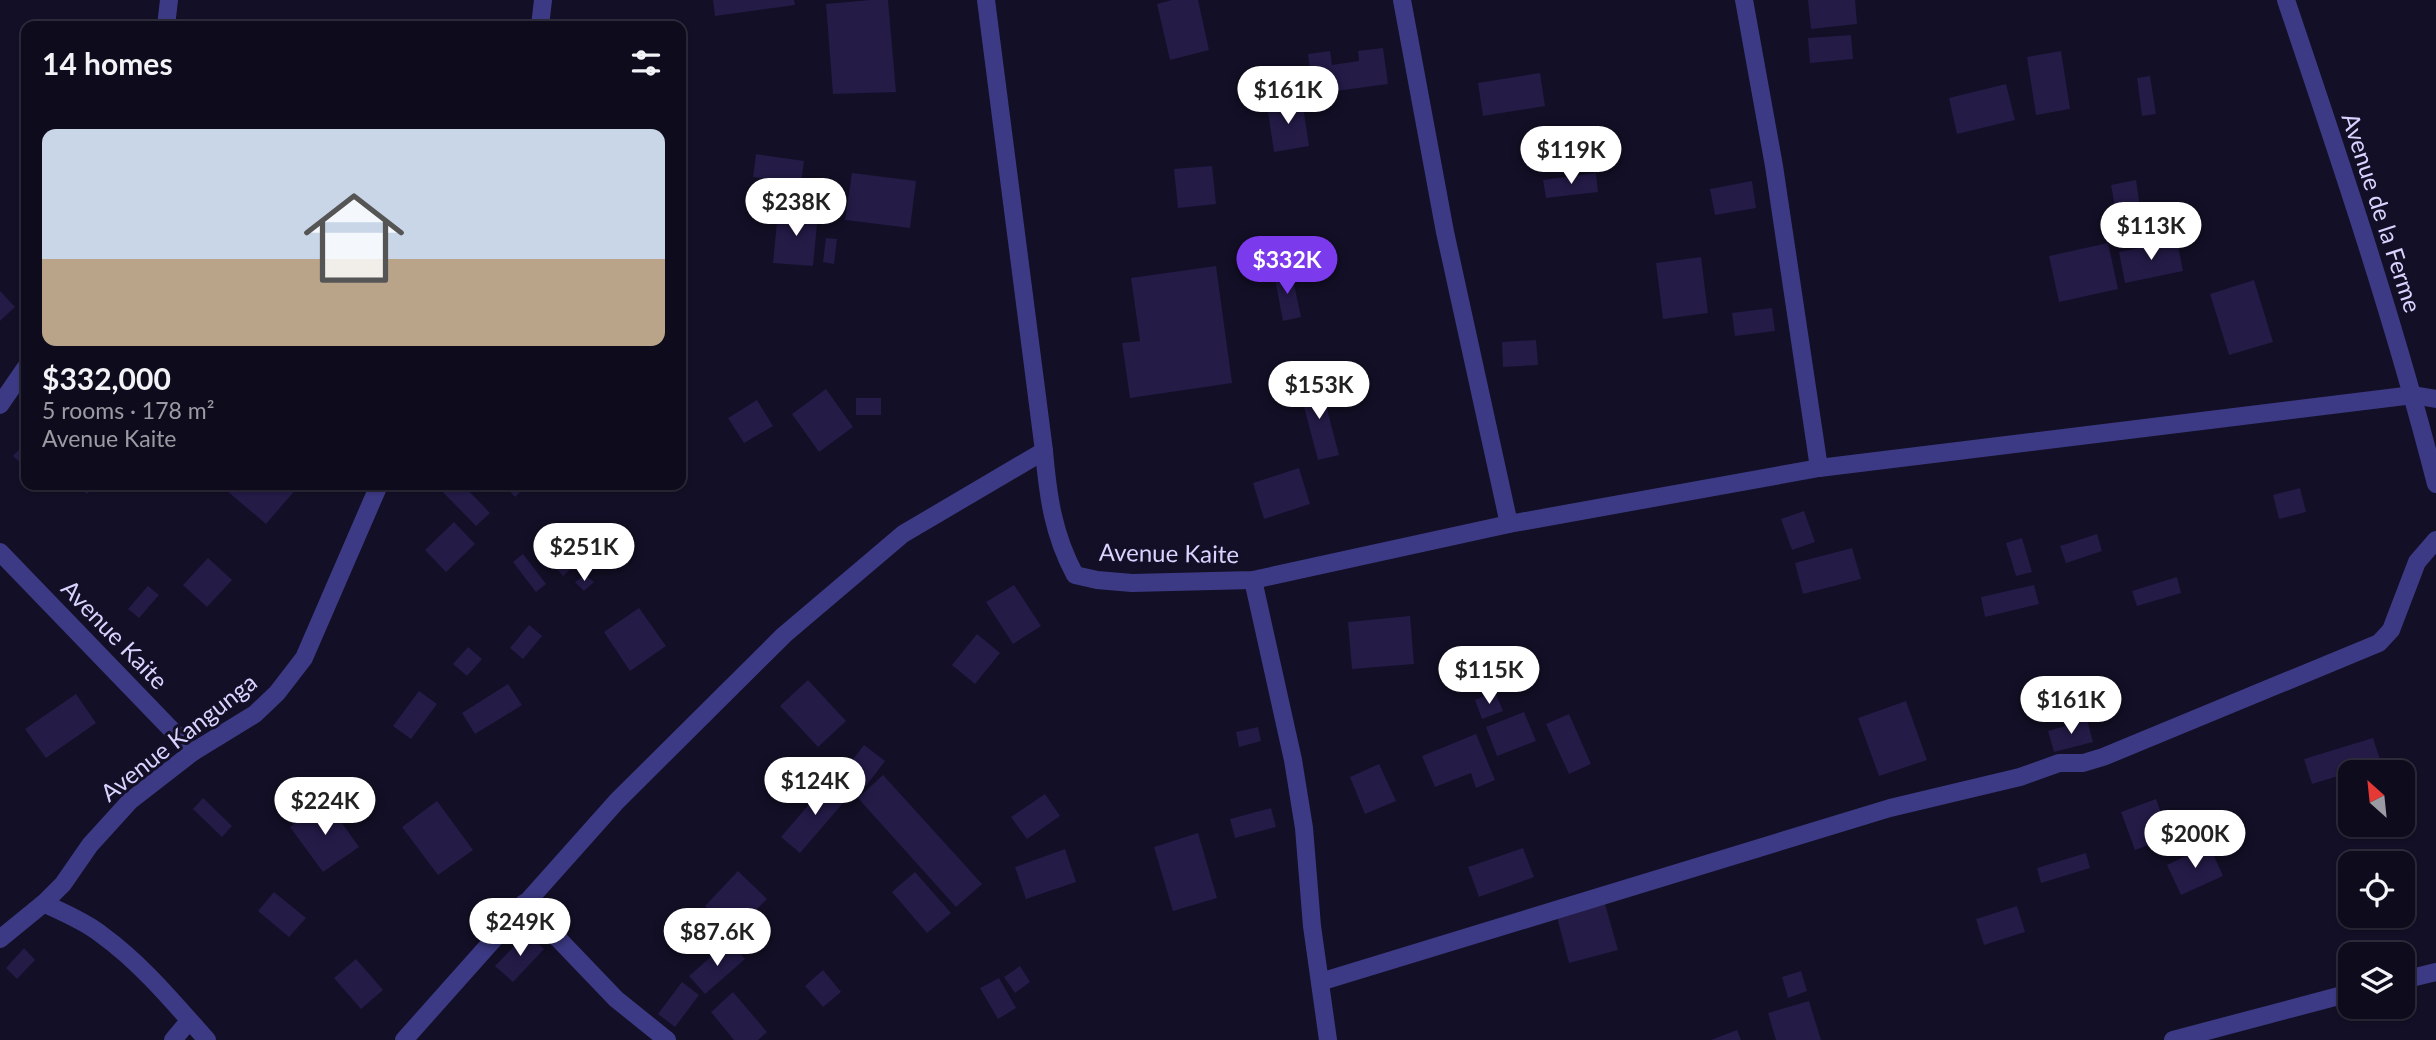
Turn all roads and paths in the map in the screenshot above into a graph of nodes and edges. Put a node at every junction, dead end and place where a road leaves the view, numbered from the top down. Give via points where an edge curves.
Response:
1 (169, 0) edge
2 (543, 0) edge
3 (986, 0) edge
4 (1402, 0) edge
5 (1744, 0) edge
6 (2286, 0) edge
7 (167, 21) edge
8 (541, 21) edge
9 (21, 374) edge
10 (2413, 395) junction
11 (2436, 399) edge
12 (0, 405) edge
13 (1044, 451) junction
14 (1819, 468) junction
15 (2436, 484) edge
16 (377, 490) edge
17 (1509, 524) junction
18 (2436, 540) edge
19 (0, 552) edge
20 (1253, 580) junction
21 (194, 752) junction
22 (44, 903) junction
23 (524, 904) junction
24 (0, 939) edge
25 (2436, 972) edge
26 (2415, 977) edge
27 (1320, 982) junction
28 (2338, 996) edge
29 (189, 1021) junction
30 (173, 1040) edge
31 (207, 1040) edge
32 (404, 1040) edge
33 (667, 1040) edge
34 (1328, 1040) edge
35 (2174, 1040) edge

1 - 7 street
2 - 8 street
3 - 13 street, Avenue Kaite
4 - 17 street via 1445,232
5 - 14 street
6 - 10 street, Avenue de la Ferme
9 - 12 street
10 - 11 street
10 - 14 street
10 - 15 street, Avenue de la Ferme
13 - 20 street, Avenue Kaite via 1052,520 1074,575 1132,583
13 - 23 street via 903,534 839,586 617,801
14 - 17 street
16 - 21 street, Avenue Kangunga via 303,658 255,714
17 - 20 street
18 - 27 street via 2417,562 2391,630 2379,643 2103,757 1889,808
19 - 21 street, Avenue Kaite
20 - 27 street, Avenue Kaite via 1293,760
21 - 22 street, Avenue Kangunga via 130,801
22 - 24 street, Avenue Kangunga
22 - 29 street via 100,933 153,980
23 - 32 street
23 - 33 street via 616,999
25 - 26 street
27 - 34 street, Avenue Kaite
28 - 35 street
29 - 30 street
29 - 31 street

